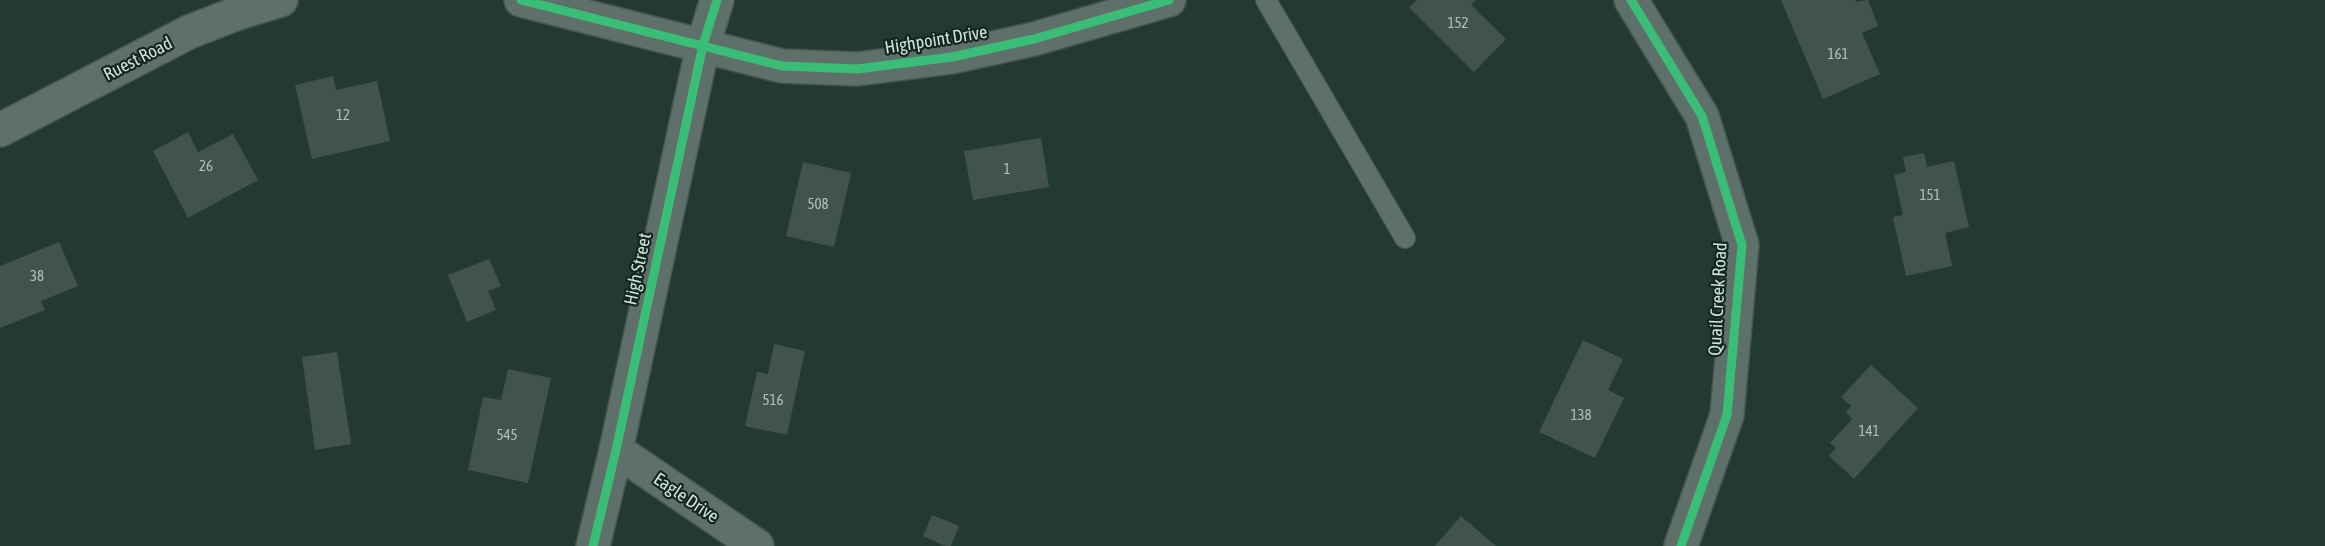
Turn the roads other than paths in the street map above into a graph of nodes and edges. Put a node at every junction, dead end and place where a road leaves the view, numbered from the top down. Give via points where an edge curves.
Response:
1 (281, 0) edge
2 (521, 0) edge
3 (717, 0) edge
4 (1169, 0) edge
5 (1266, 0) edge
6 (1631, 0) edge
7 (703, 45) junction
8 (3, 120) edge
9 (1405, 238) dead end
10 (615, 450) junction
11 (592, 546) edge
12 (757, 546) edge
13 (1681, 546) edge

1 - 8 street, Ruest Road via 189,32
2 - 7 street
3 - 7 street, High Street
4 - 7 street, Highpoint Drive via 1034,39 951,57 857,69 782,66
5 - 9 lane
6 - 13 street, Quail Creek Road via 1702,116 1742,245 1727,415
7 - 10 street, High Street
10 - 11 street, High Street
10 - 12 street, Eagle Drive

